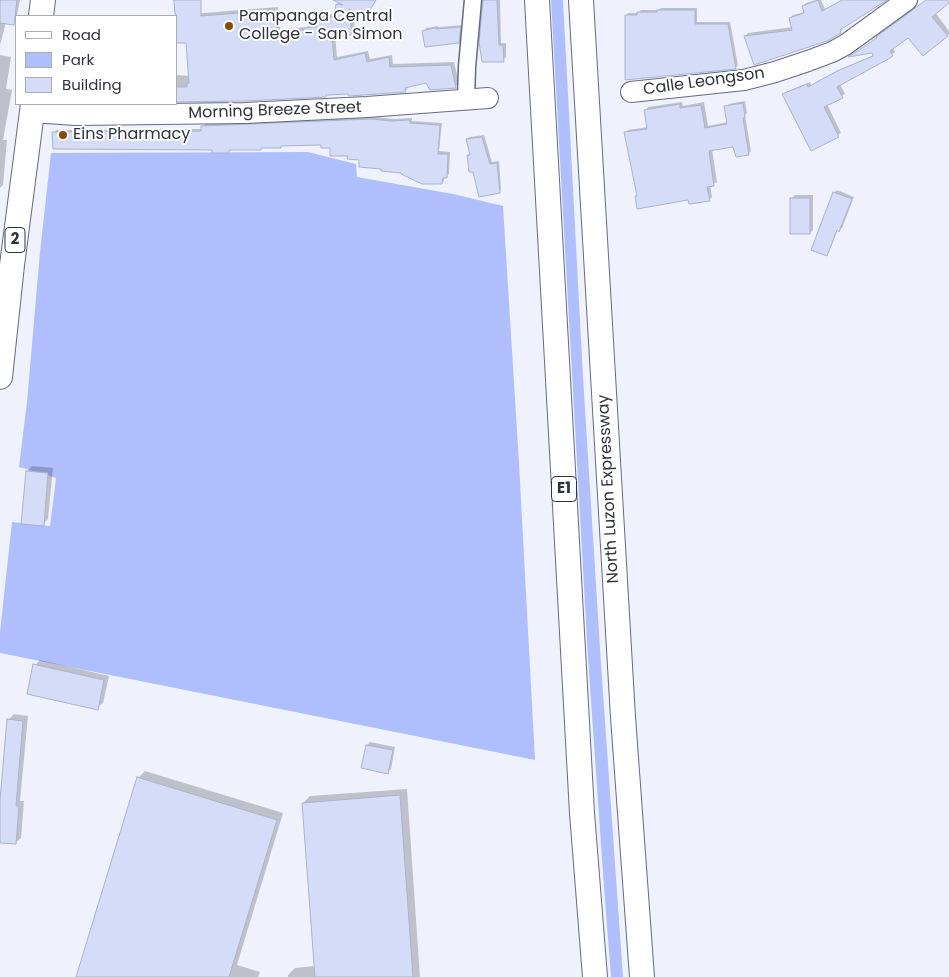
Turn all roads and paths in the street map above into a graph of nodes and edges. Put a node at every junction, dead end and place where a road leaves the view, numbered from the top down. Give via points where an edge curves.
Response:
1 (43, 0) edge
2 (473, 0) edge
3 (537, 0) edge
4 (581, 0) edge
5 (907, 0) edge
6 (41, 15) edge
7 (631, 92) dead end
8 (488, 98) dead end
9 (466, 100) junction
10 (33, 108) edge
11 (0, 377) edge
12 (596, 977) edge
13 (642, 977) edge

1 - 6 highway
2 - 9 street
3 - 12 highway, E1 via 582,814
4 - 13 highway, North Luzon Expressway via 623,717
5 - 7 main road, Calle Leongson via 845,45 783,70 744,80
8 - 9 main road, Morning Breeze Street
9 - 10 main road, Morning Breeze Street via 245,113 76,116
10 - 11 highway, 2

